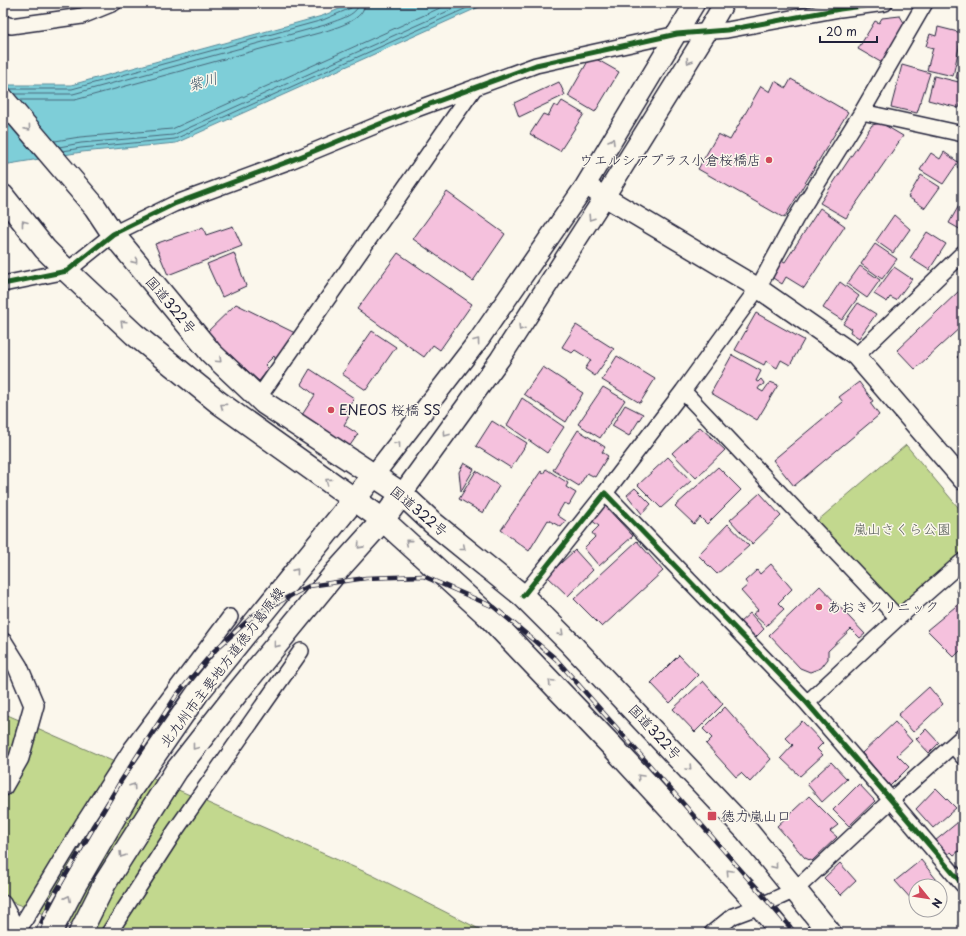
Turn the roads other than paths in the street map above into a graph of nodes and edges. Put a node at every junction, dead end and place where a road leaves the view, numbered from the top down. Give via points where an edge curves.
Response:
1 (114, 3) edge
2 (695, 3) edge
3 (724, 3) edge
4 (885, 3) edge
5 (925, 3) edge
6 (3, 23) edge
7 (707, 32) junction
8 (677, 34) junction
9 (475, 87) junction
10 (3, 98) edge
11 (862, 112) junction
12 (963, 134) edge
13 (584, 186) junction
14 (3, 196) edge
15 (605, 196) junction
16 (113, 234) junction
17 (963, 253) edge
18 (67, 271) junction
19 (3, 284) edge
20 (758, 288) junction
21 (856, 356) junction
22 (683, 391) junction
23 (259, 397) junction
24 (374, 475) junction
25 (963, 480) edge
26 (605, 493) junction
27 (402, 494) junction
28 (354, 499) junction
29 (383, 520) junction
30 (963, 561) edge
31 (523, 596) junction
32 (230, 617) dead end
33 (898, 618) junction
34 (3, 643) edge
35 (301, 651) dead end
36 (807, 704) junction
37 (958, 741) edge
38 (963, 757) edge
39 (3, 786) edge
40 (891, 800) junction
41 (963, 885) edge
42 (794, 890) junction
43 (3, 903) edge
44 (760, 906) junction
45 (3, 930) edge
46 (20, 932) edge
47 (50, 933) edge
48 (80, 933) edge
49 (109, 933) edge
50 (712, 933) edge
51 (782, 933) edge
52 (830, 933) edge

1 - 6 street via 82,16 11,26
2 - 8 street
3 - 7 street
4 - 7 street
5 - 11 street
7 - 8 street
7 -> 15 street
8 - 9 street via 536,65
13 -> 8 street
9 - 16 street via 174,204
9 - 23 street
10 -> 16 main road, 国道322号 via 95,207
11 - 12 street
11 - 20 street via 796,218
13 - 15 street
24 -> 13 street via 480,338
18 -> 14 main road via 45,249
15 - 20 street
15 -> 27 street via 500,359
16 - 18 street
16 -> 23 main road, 国道322号 via 211,353
17 - 21 street
18 - 19 street
28 -> 18 main road via 218,402 134,334
20 - 21 street
20 - 22 street
21 - 25 street
22 - 26 street
22 - 33 street
23 - 24 main road, 国道322号 via 264,403
24 - 27 main road, 国道322号
24 - 28 main road, 北九州市主要地方道徳力葛原線
26 - 31 street
26 - 36 street
27 - 29 main road, 北九州市主要地方道徳力葛原線
27 -> 31 main road, 国道322号
28 - 29 main road
47 -> 28 main road, 北九州市主要地方道徳力葛原線 via 75,884 131,789 197,694
44 -> 29 main road via 486,614
29 -> 48 main road, 北九州市主要地方道徳力葛原線 via 332,577 176,771 105,883
30 - 33 street
31 -> 42 main road, 国道322号 via 747,830
32 - 46 street via 131,749 84,822
33 - 36 street
34 - 39 street via 18,667 34,705 19,758
35 - 49 street via 175,831
36 - 40 street
37 - 38 street
37 - 40 street
40 - 41 street
40 - 42 street
42 - 44 street
42 - 52 main road, 国道322号
43 - 46 street
44 - 50 street via 733,916
44 - 51 main road
45 - 46 street

